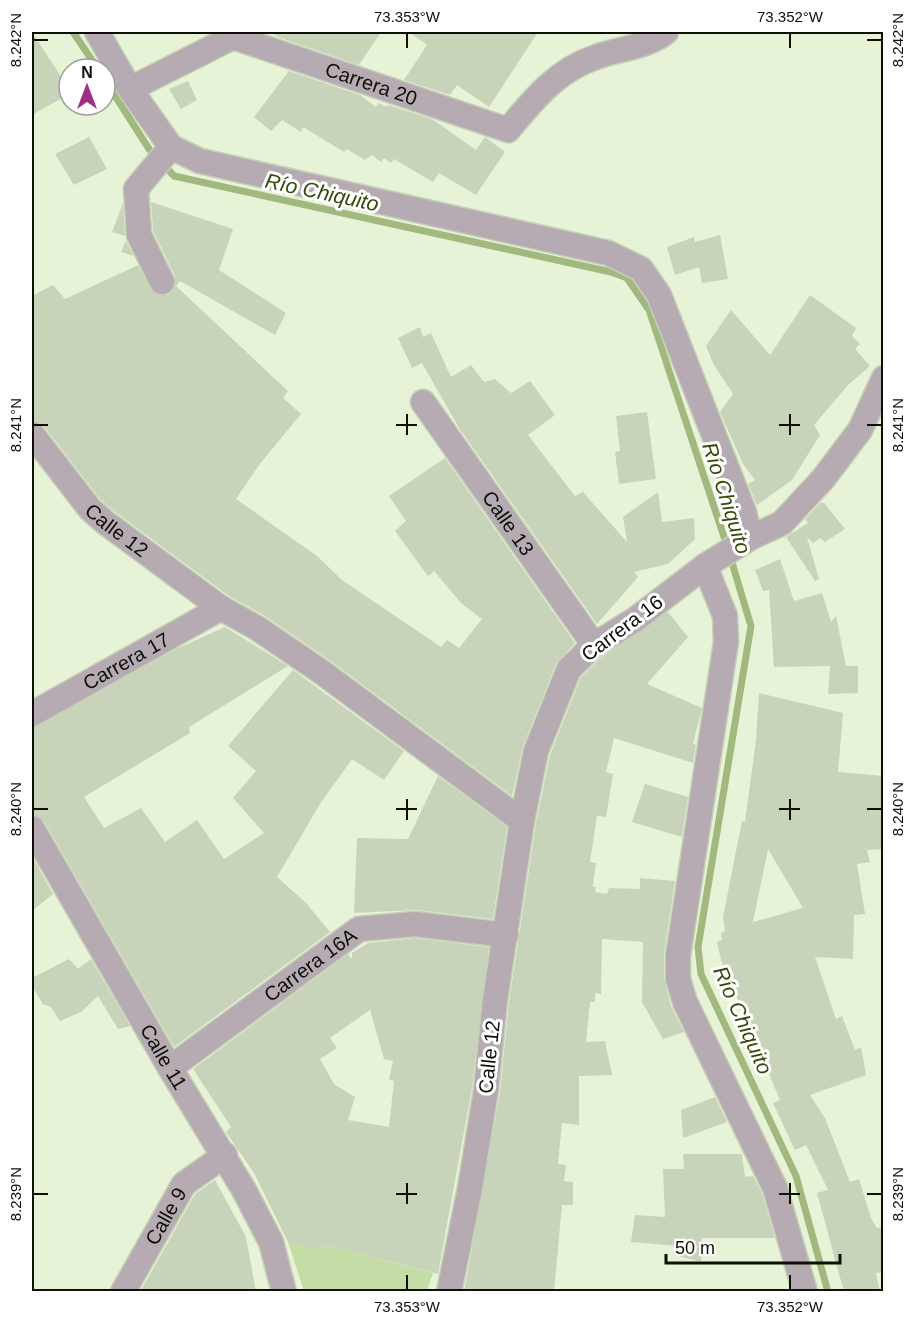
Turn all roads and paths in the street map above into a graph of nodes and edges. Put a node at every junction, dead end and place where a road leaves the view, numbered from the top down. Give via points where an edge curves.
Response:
1 (97, 32) edge
2 (620, 32) edge
3 (235, 34) edge
4 (659, 37) edge
5 (130, 89) junction
6 (168, 151) junction
7 (162, 282) dead end
8 (884, 378) edge
9 (423, 402) dead end
10 (32, 434) edge
11 (727, 553) junction
12 (221, 608) junction
13 (594, 645) junction
14 (32, 714) edge
15 (522, 820) junction
16 (32, 828) edge
17 (506, 935) junction
18 (170, 1068) junction
19 (225, 1155) junction
20 (123, 1292) edge
21 (284, 1292) edge
22 (449, 1292) edge
23 (805, 1292) edge

1 - 5 street
2 - 4 street
3 - 4 street, Carrera 20 via 508,130 564,70
3 - 5 street
5 - 6 street
6 - 7 street via 136,189 139,235
6 - 11 street via 608,254 641,269 659,295 744,512
8 - 11 street, Carrera 16 via 860,430 823,479 782,523
9 - 13 street, Calle 13
10 - 12 street, Calle 12 via 90,509
11 - 13 street, Carrera 16 via 636,620
11 - 23 street via 726,642 678,956 678,979 684,1002 774,1188
12 - 14 street, Carrera 17
12 - 15 street, Calle 12 via 258,628 323,673
13 - 15 street, Carrera 16 via 569,669 536,751
15 - 17 street, Calle 12
16 - 18 street, Calle 11
17 - 18 street, Carrera 16A via 414,924 359,929
17 - 22 street, Calle 12 via 486,1090
18 - 19 street, Calle 11
19 - 20 street, Calle 9 via 184,1184
19 - 21 street, Calle 11 via 271,1242

